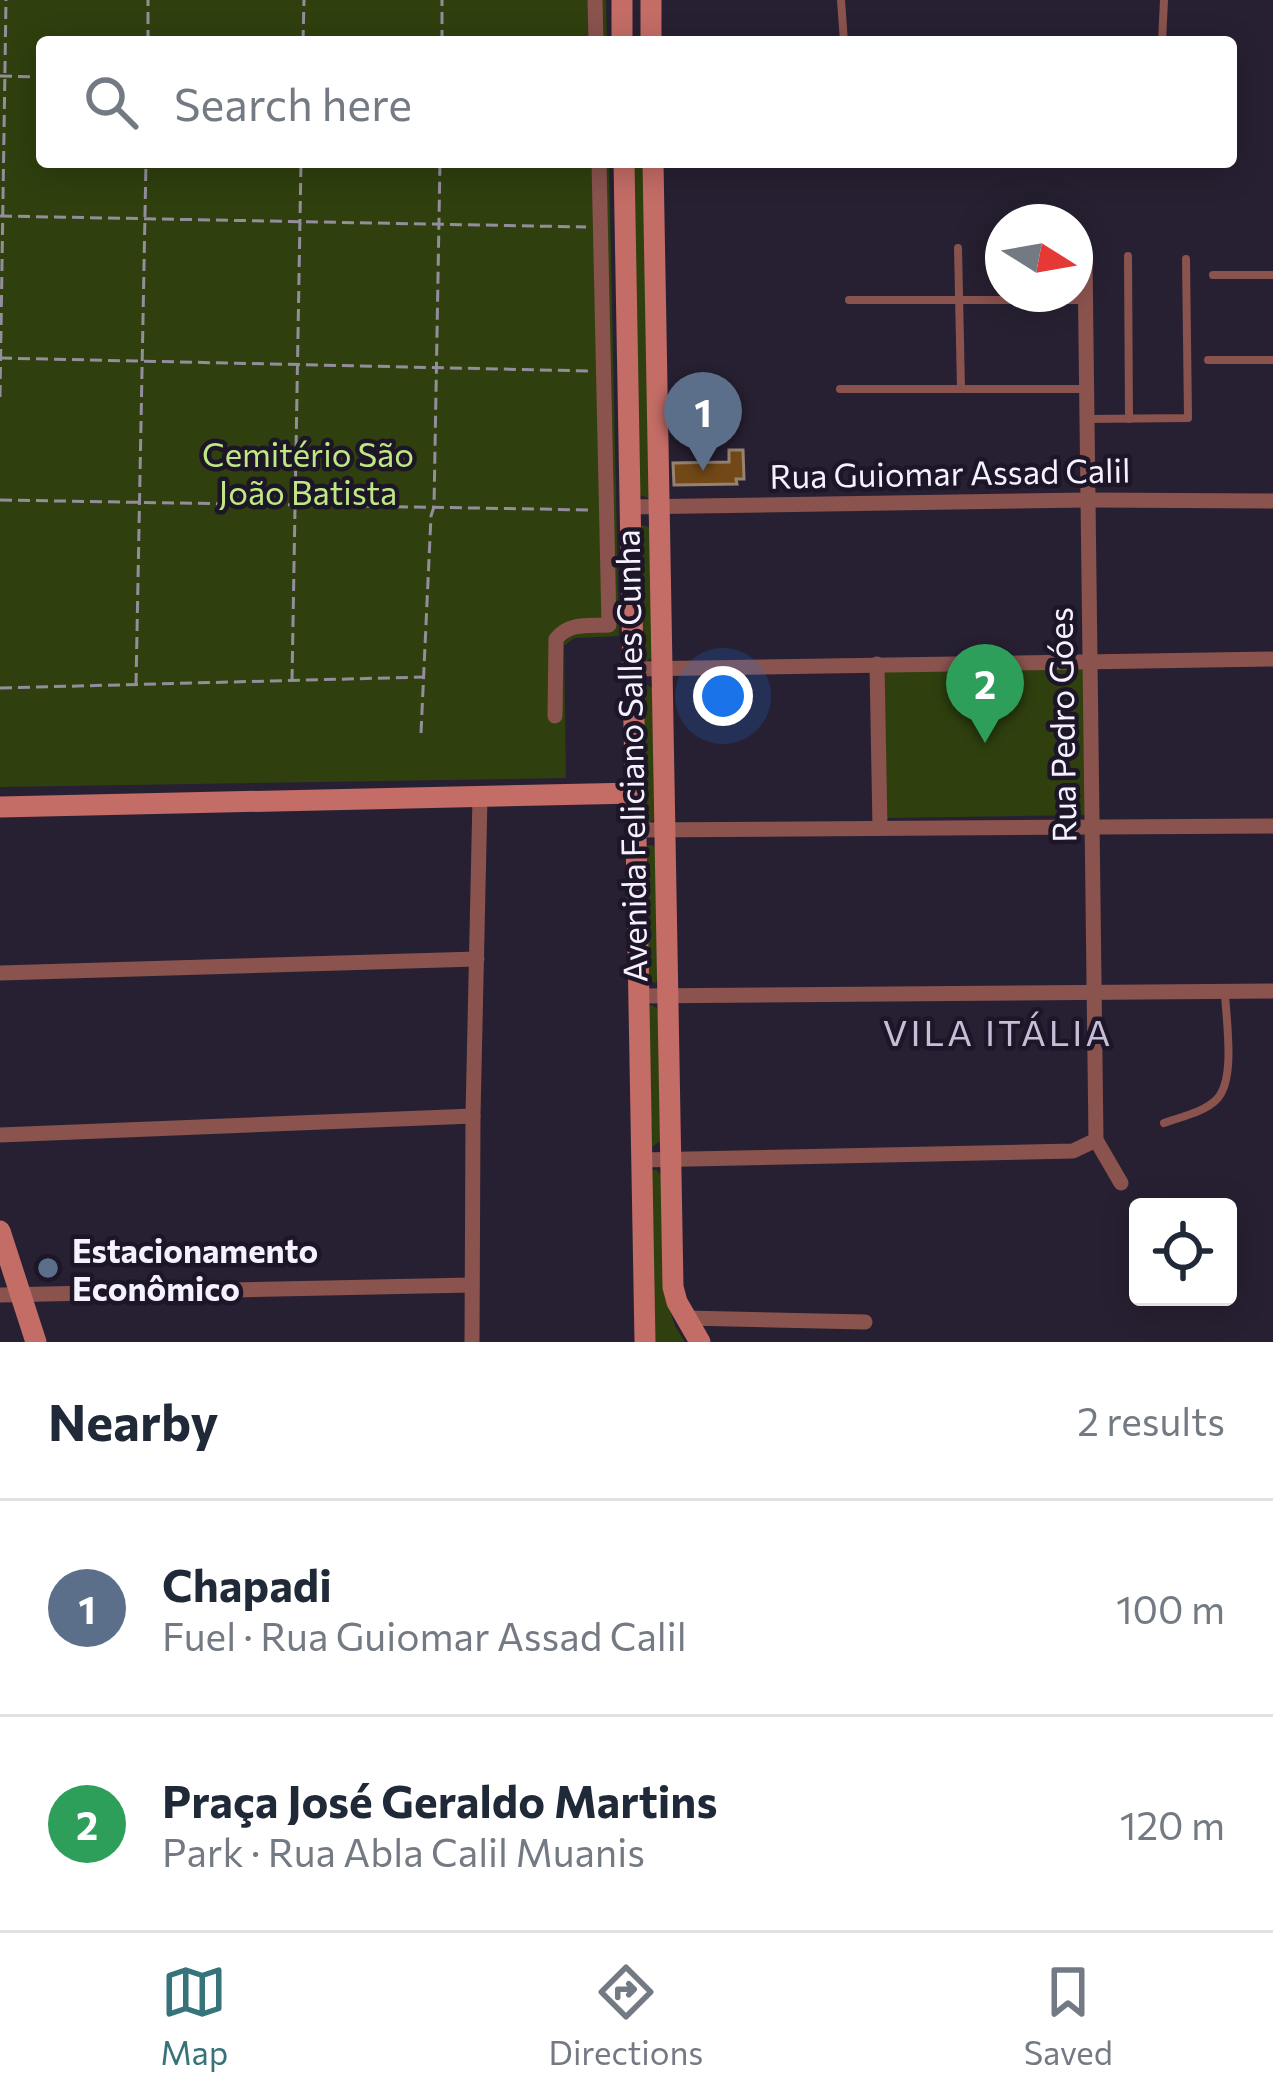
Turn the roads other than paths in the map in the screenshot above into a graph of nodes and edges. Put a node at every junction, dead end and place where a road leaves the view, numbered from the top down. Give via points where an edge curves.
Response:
1 (595, 0) edge
2 (622, 0) edge
3 (651, 0) edge
4 (841, 0) edge
5 (1164, 0) edge
6 (596, 36) edge
7 (622, 36) edge
8 (651, 36) edge
9 (844, 36) edge
10 (1162, 36) edge
11 (598, 168) edge
12 (624, 168) edge
13 (653, 168) edge
14 (958, 248) dead end
15 (1128, 256) dead end
16 (1186, 260) dead end
17 (1213, 275) dead end
18 (1273, 275) edge
19 (958, 299) junction
20 (985, 299) edge
21 (849, 300) dead end
22 (1085, 312) edge
23 (1208, 360) dead end
24 (1273, 360) edge
25 (1086, 388) junction
26 (840, 389) dead end
27 (961, 389) junction
28 (1130, 418) junction
29 (1087, 419) junction
30 (1088, 500) junction
31 (1273, 501) edge
32 (657, 506) junction
33 (617, 509) junction
34 (1273, 659) edge
35 (1091, 660) junction
36 (877, 664) junction
37 (662, 668) junction
38 (633, 669) junction
39 (556, 716) dead end
40 (636, 793) junction
41 (480, 796) junction
42 (0, 807) edge
43 (1093, 826) junction
44 (1273, 826) edge
45 (880, 828) junction
46 (666, 829) junction
47 (638, 830) junction
48 (477, 959) junction
49 (0, 973) edge
50 (1225, 992) junction
51 (1273, 992) edge
52 (1095, 993) junction
53 (669, 995) junction
54 (638, 996) junction
55 (472, 1116) junction
56 (1164, 1124) dead end
57 (0, 1135) edge
58 (1096, 1140) junction
59 (640, 1160) junction
60 (672, 1160) junction
61 (1121, 1183) dead end
62 (0, 1231) edge
63 (472, 1285) junction
64 (11, 1295) edge
65 (686, 1318) junction
66 (865, 1322) dead end
67 (36, 1342) edge
68 (472, 1342) edge
69 (645, 1342) edge
70 (700, 1342) edge

1 - 6 street
2 - 7 main road
3 - 8 main road
4 - 9 lane
5 - 10 lane
11 - 33 street via 603,371
12 - 33 main road, Avenida Feliciano Salles Cunha
13 - 32 main road, Avenida Feliciano Salles Cunha
14 - 19 lane
15 - 28 lane
16 - 28 lane via 1188,418
17 - 18 lane
19 - 20 lane
19 - 21 lane
19 - 27 lane
22 - 25 street, Rua Pedro Góes
23 - 24 lane
25 - 27 lane
25 - 29 street, Rua Pedro Góes
26 - 27 lane
28 - 29 lane
29 - 30 street, Rua Pedro Góes
30 - 31 street, Rua Guiomar Assad Calil
30 - 32 street, Rua Guiomar Assad Calil
30 - 35 street, Rua Pedro Góes
32 - 33 street, Rua Guiomar Assad Calil
32 - 37 main road, Avenida Feliciano Salles Cunha
33 - 38 main road, Avenida Feliciano Salles Cunha
33 - 39 street via 609,626 575,626 556,639
34 - 35 street
35 - 36 street
35 - 43 street, Rua Pedro Góes
36 - 37 street
36 - 45 street
37 - 38 street
37 - 46 main road, Avenida Feliciano Salles Cunha
38 - 40 main road, Avenida Feliciano Salles Cunha
40 - 41 main road
40 - 47 main road, Avenida Feliciano Salles Cunha
41 - 42 main road
41 - 48 street
43 - 44 street
43 - 45 street
43 - 52 street, Rua Pedro Góes
45 - 46 street
46 - 47 street
46 - 53 main road, Avenida Feliciano Salles Cunha
47 - 54 main road, Avenida Feliciano Salles Cunha
48 - 49 street
48 - 55 street
50 - 51 street
50 - 52 street
50 - 56 lane via 1224,1089 1209,1105
52 - 53 street
52 - 58 street, Rua Pedro Góes
53 - 54 street
53 - 60 main road, Avenida Feliciano Salles Cunha
54 - 59 main road, Avenida Feliciano Salles Cunha
55 - 57 street
55 - 63 street
58 - 60 street via 1073,1151
58 - 61 street, Rua Pedro Góes
59 - 60 street
59 - 69 main road, Avenida Feliciano Salles Cunha
60 - 65 main road, Avenida Feliciano Salles Cunha via 673,1287
62 - 64 main road
63 - 64 street
63 - 68 street
64 - 67 main road
65 - 66 street
65 - 70 main road, Avenida Feliciano Salles Cunha

